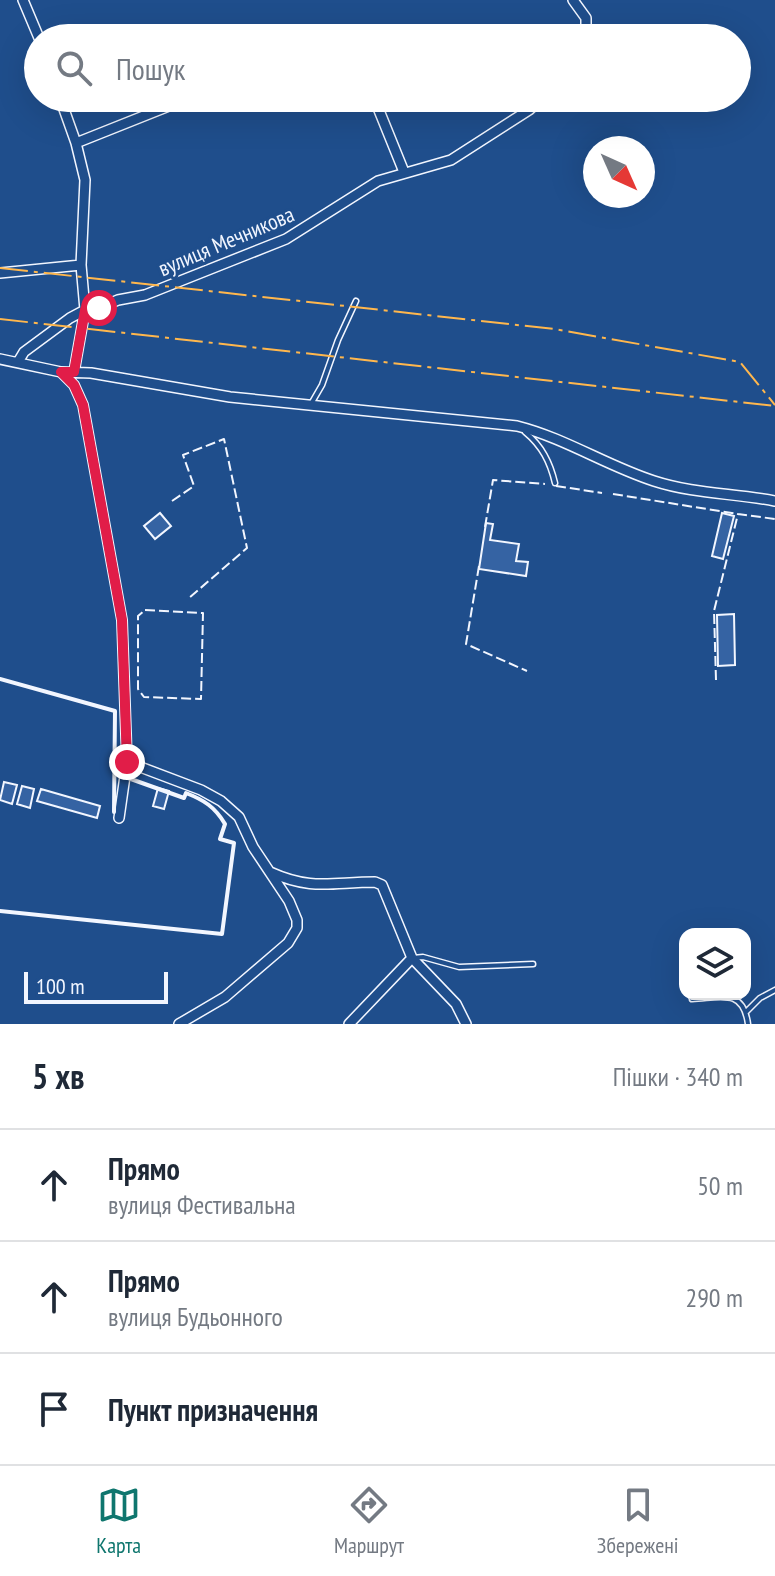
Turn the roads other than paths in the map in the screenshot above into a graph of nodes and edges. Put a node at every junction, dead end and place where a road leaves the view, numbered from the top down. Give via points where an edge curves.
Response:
1 (23, 0) edge
2 (573, 0) edge
3 (33, 24) edge
4 (586, 24) edge
5 (65, 112) edge
6 (154, 112) edge
7 (380, 112) edge
8 (526, 112) edge
9 (76, 143) junction
10 (404, 172) junction
11 (81, 265) junction
12 (0, 273) edge
13 (356, 301) dead end
14 (85, 310) junction
15 (0, 359) edge
16 (18, 362) junction
17 (61, 372) junction
18 (74, 372) junction
19 (310, 405) junction
20 (517, 426) junction
21 (555, 483) dead end
22 (775, 501) edge
23 (127, 762) junction
24 (119, 818) dead end
25 (269, 871) junction
26 (412, 958) junction
27 (533, 964) dead end
28 (775, 990) edge
29 (736, 1000) edge
30 (746, 1012) junction
31 (179, 1024) edge
32 (349, 1024) edge
33 (466, 1024) edge
34 (748, 1024) edge

1 - 3 street
2 - 4 street
5 - 9 street
6 - 9 street
7 - 10 street
8 - 10 street, вулиця Мечникова via 451,160
9 - 11 street via 85,180
10 - 14 street, вулиця Мечникова via 378,181 286,239 145,295
11 - 12 street
11 - 14 street
13 - 19 lane
14 - 16 street, вулиця Мечникова via 24,352
14 - 18 street
15 - 16 street
16 - 17 street
17 - 18 street
17 - 23 street via 83,405 122,620
18 - 19 street
19 - 20 street
20 - 21 lane via 537,442
20 - 22 street via 546,433 654,481
23 - 24 street
23 - 25 street via 221,801 239,817
25 - 26 street via 309,885 382,885
25 - 31 street via 294,911 294,935 225,997
26 - 27 lane via 459,967
26 - 32 street
26 - 33 street via 456,1004
28 - 30 lane
29 - 30 lane
30 - 34 lane

